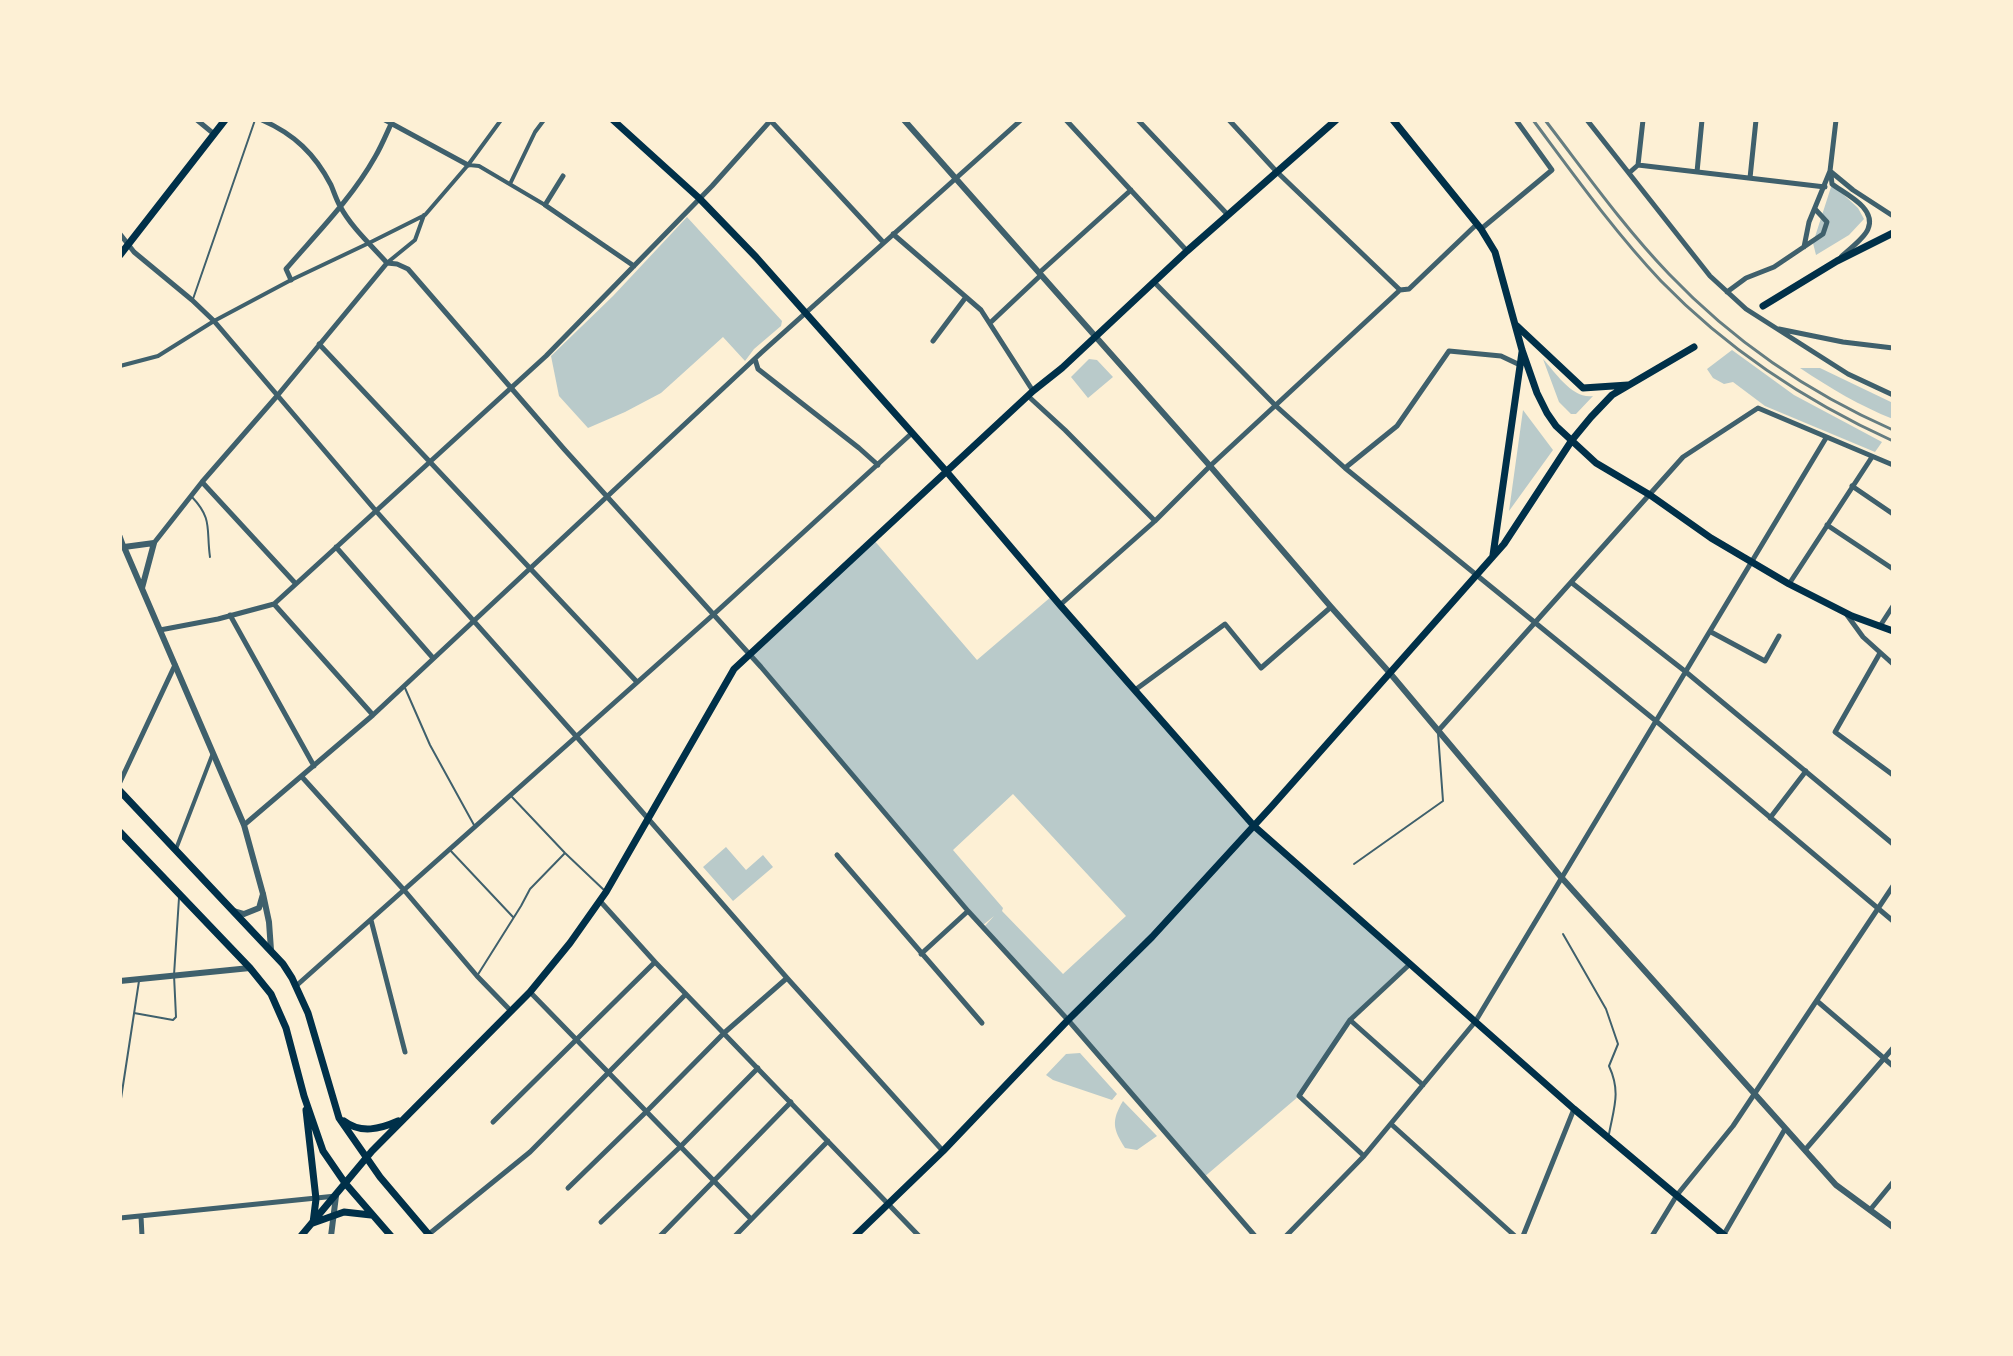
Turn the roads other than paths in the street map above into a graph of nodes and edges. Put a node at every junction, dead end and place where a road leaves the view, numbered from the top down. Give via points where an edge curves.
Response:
1 (197, 120) edge
2 (225, 120) edge
3 (255, 120) edge
4 (262, 120) edge
5 (385, 120) edge
6 (501, 120) edge
7 (544, 120) edge
8 (613, 120) edge
9 (771, 120) edge
10 (904, 120) edge
11 (1021, 120) edge
12 (1066, 120) edge
13 (1138, 120) edge
14 (1229, 120) edge
15 (1336, 120) edge
16 (1393, 120) edge
17 (1516, 120) edge
18 (1587, 120) edge
19 (1643, 120) edge
20 (1702, 120) edge
21 (1756, 120) edge
22 (1836, 120) edge
23 (391, 124) junction
24 (214, 134) junction
25 (468, 165) junction
26 (1638, 165) junction
27 (1276, 171) junction
28 (1830, 171) junction
29 (1697, 172) junction
30 (1629, 173) junction
31 (563, 176) dead end
32 (1750, 178) junction
33 (956, 179) junction
34 (510, 183) junction
35 (1825, 187) junction
36 (1131, 190) junction
37 (699, 198) junction
38 (544, 205) junction
39 (340, 207) junction
40 (1815, 209) junction
41 (425, 214) junction
42 (1228, 215) junction
43 (1893, 216) edge
44 (1479, 226) junction
45 (1893, 233) edge
46 (120, 234) edge
47 (893, 234) junction
48 (883, 242) junction
49 (369, 243) junction
50 (128, 244) junction
51 (1804, 247) junction
52 (1187, 251) junction
53 (120, 255) edge
54 (1837, 261) junction
55 (387, 263) junction
56 (634, 266) junction
57 (1040, 274) junction
58 (291, 280) junction
59 (1154, 282) junction
60 (1400, 290) junction
61 (1727, 292) junction
62 (966, 297) junction
63 (192, 300) junction
64 (1763, 306) dead end
65 (806, 314) junction
66 (214, 321) junction
67 (990, 323) junction
68 (1515, 325) junction
69 (1775, 328) junction
70 (1095, 337) junction
71 (933, 341) dead end
72 (319, 344) junction
73 (1694, 347) dead end
74 (1893, 348) edge
75 (1522, 350) junction
76 (755, 359) junction
77 (1520, 365) junction
78 (120, 366) edge
79 (1630, 385) junction
80 (512, 389) junction
81 (1030, 394) junction
82 (1893, 395) edge
83 (277, 396) junction
84 (1276, 406) junction
85 (912, 433) junction
86 (1826, 438) junction
87 (1572, 440) junction
88 (1872, 457) junction
89 (430, 462) junction
90 (878, 465) junction
91 (1893, 465) edge
92 (1210, 466) junction
93 (1345, 468) junction
94 (946, 471) junction
95 (202, 482) junction
96 (1852, 486) junction
97 (1650, 495) junction
98 (192, 497) junction
99 (608, 497) junction
100 (376, 512) junction
101 (1893, 514) edge
102 (1155, 521) junction
103 (1827, 525) junction
104 (120, 536) edge
105 (154, 543) junction
106 (124, 547) junction
107 (336, 547) junction
108 (210, 557) dead end
109 (1492, 559) junction
110 (1753, 562) junction
111 (529, 567) junction
112 (1893, 569) edge
113 (1478, 576) junction
114 (1572, 583) junction
115 (296, 584) junction
116 (1789, 584) junction
117 (142, 588) junction
118 (274, 604) junction
119 (1060, 606) junction
120 (1893, 606) edge
121 (1331, 607) junction
122 (1846, 613) junction
123 (714, 614) junction
124 (230, 615) junction
125 (473, 620) junction
126 (1536, 623) junction
127 (1880, 626) junction
128 (160, 630) junction
129 (1893, 631) edge
130 (1711, 632) junction
131 (1779, 636) dead end
132 (1880, 653) junction
133 (748, 654) junction
134 (433, 658) junction
135 (1893, 664) edge
136 (175, 665) junction
137 (1389, 672) junction
138 (1686, 672) junction
139 (637, 682) junction
140 (404, 685) junction
141 (1135, 690) junction
142 (373, 715) junction
143 (1656, 721) junction
144 (1438, 730) junction
145 (576, 736) junction
146 (213, 752) junction
147 (314, 766) junction
148 (1806, 771) junction
149 (1893, 775) edge
150 (302, 777) junction
151 (120, 782) edge
152 (120, 791) edge
153 (510, 795) junction
154 (1770, 818) junction
155 (647, 819) junction
156 (244, 825) junction
157 (475, 826) junction
158 (1254, 826) junction
159 (120, 832) edge
160 (1893, 844) edge
161 (176, 849) junction
162 (449, 849) junction
163 (565, 853) junction
164 (837, 855) dead end
165 (1354, 864) dead end
166 (1561, 877) junction
167 (1893, 886) edge
168 (404, 890) junction
169 (606, 892) junction
170 (180, 894) junction
171 (263, 894) junction
172 (600, 901) junction
173 (1878, 909) junction
174 (234, 911) junction
175 (968, 911) junction
176 (513, 918) junction
177 (371, 920) junction
178 (1893, 921) edge
179 (1563, 934) dead end
180 (271, 950) junction
181 (921, 954) junction
182 (655, 962) junction
183 (1410, 964) junction
184 (250, 968) junction
185 (174, 975) junction
186 (477, 976) junction
187 (787, 978) junction
188 (139, 979) junction
189 (120, 981) edge
190 (296, 986) junction
191 (530, 992) junction
192 (686, 994) junction
193 (1817, 1001) junction
194 (510, 1010) junction
195 (134, 1013) junction
196 (1068, 1020) junction
197 (1350, 1020) junction
198 (1475, 1022) junction
199 (982, 1023) dead end
200 (724, 1033) junction
201 (576, 1040) junction
202 (1893, 1048) edge
203 (405, 1052) dead end
204 (1884, 1059) junction
205 (1893, 1066) edge
206 (758, 1068) junction
207 (609, 1073) junction
208 (1423, 1085) junction
209 (1754, 1094) junction
210 (304, 1096) junction
211 (791, 1102) junction
212 (120, 1105) edge
213 (1574, 1109) junction
214 (646, 1112) junction
215 (339, 1118) junction
216 (404, 1119) junction
217 (493, 1122) dead end
218 (1391, 1124) junction
219 (1785, 1129) junction
220 (1608, 1137) junction
221 (828, 1141) junction
222 (680, 1147) junction
223 (1805, 1150) junction
224 (943, 1151) junction
225 (1364, 1156) junction
226 (366, 1158) junction
227 (713, 1181) junction
228 (1893, 1182) edge
229 (345, 1183) junction
230 (568, 1188) dead end
231 (1677, 1195) junction
232 (336, 1196) junction
233 (316, 1199) junction
234 (888, 1204) junction
235 (1870, 1210) junction
236 (334, 1214) junction
237 (371, 1215) junction
238 (141, 1216) junction
239 (120, 1218) edge
240 (751, 1219) junction
241 (601, 1222) dead end
242 (313, 1223) junction
243 (1893, 1227) edge
244 (430, 1235) edge
245 (1512, 1235) edge
246 (142, 1236) edge
247 (301, 1236) edge
248 (332, 1236) edge
249 (391, 1236) edge
250 (660, 1236) edge
251 (735, 1236) edge
252 (855, 1236) edge
253 (919, 1236) edge
254 (1255, 1236) edge
255 (1286, 1236) edge
256 (1522, 1236) edge
257 (1652, 1236) edge
258 (1724, 1236) edge

1 - 24 street
2 - 24 main road
3 - 63 lane
4 - 39 street via 291,135 309,152
5 - 23 street
6 - 25 street
7 - 34 street
8 - 37 main road
9 - 37 street
9 - 48 street
10 - 33 street
11 - 33 street
12 - 36 street
13 - 42 street
14 - 27 street
15 - 27 main road
16 - 44 main road
17 - 44 street via 1552,170
18 - 30 street
19 - 26 street
20 - 29 street
21 - 32 street
22 - 28 street
23 - 25 street
23 - 39 street via 375,157
24 - 50 main road
25 - 34 street via 478,166
25 - 41 street
26 - 29 street
26 - 30 street
27 - 42 main road
27 - 60 street
28 - 35 street
28 - 43 street
28 - 54 street via 1832,184 1862,206 1869,221 1868,230
29 - 32 street
30 - 61 street
31 - 38 street
32 - 35 street
33 - 47 street
33 - 57 street
34 - 38 street
35 - 40 street
36 - 52 street
36 - 57 street
37 - 56 street
37 - 65 main road
38 - 56 street
39 - 49 street
39 - 58 street via 286,269
40 - 51 street
40 - 51 street via 1827,222 1823,234
41 - 49 street
41 - 55 street via 415,240
42 - 52 main road
44 - 60 street via 1409,289
44 - 68 main road via 1495,252
45 - 54 main road
46 - 50 street
47 - 48 street
47 - 62 street
48 - 65 street
49 - 55 street
49 - 58 street
50 - 53 main road
50 - 63 street
51 - 61 street
52 - 59 main road
54 - 64 main road
55 - 72 street
55 - 80 street via 408,269
56 - 80 street
57 - 67 street
57 - 70 street
58 - 66 street
59 - 70 main road
59 - 84 street
60 - 84 street
61 - 69 street
62 - 67 street
62 - 71 street
63 - 66 street
65 - 76 street
65 - 85 main road
66 - 78 street via 158,356
66 - 83 street
67 - 81 street
68 - 75 main road
68 - 79 main road via 1583,388
69 - 74 street
69 - 82 street via 1848,374
70 - 81 main road
70 - 92 street
72 - 83 street
72 - 89 street
73 - 79 main road
75 - 77 main road
75 - 87 main road via 1547,413
76 - 90 street via 758,369
76 - 99 street
77 - 93 street via 1501,356 1449,351 1396,426
77 - 109 main road
79 - 87 main road via 1612,395
80 - 89 street
80 - 99 street
81 - 94 main road
81 - 102 street
83 - 95 street
83 - 100 street
84 - 92 street
84 - 93 street
85 - 90 street
85 - 94 main road
86 - 88 street
86 - 97 street via 1758,408 1683,457
86 - 110 street
87 - 97 main road via 1596,463
87 - 109 main road
88 - 91 street
88 - 96 street
89 - 100 street
89 - 111 street
90 - 123 street
92 - 102 street
92 - 121 street
93 - 113 street
94 - 119 main road
94 - 133 main road
95 - 98 street
95 - 115 street
96 - 101 street
96 - 103 street
97 - 110 main road
97 - 114 street
98 - 105 street
98 - 108 lane via 204,510
99 - 111 street
99 - 123 street
100 - 107 street
100 - 125 street
102 - 119 street
103 - 112 street
103 - 116 street
104 - 106 street
105 - 106 street
105 - 117 street
106 - 117 street
107 - 115 street
107 - 134 street
109 - 113 main road
110 - 116 main road
110 - 130 street
111 - 125 street
111 - 139 street
113 - 126 street
113 - 137 main road
114 - 126 street
114 - 138 street
115 - 118 street
116 - 122 main road
117 - 128 street
118 - 124 street
118 - 142 street
119 - 141 main road
120 - 127 street
121 - 137 street
121 - 141 street via 1261,668 1225,624
122 - 127 main road
122 - 132 street
123 - 133 street
123 - 139 street
124 - 128 street
124 - 147 street
125 - 134 street
125 - 145 street
126 - 143 street
126 - 144 street
127 - 129 main road
128 - 136 street
130 - 131 street via 1765,661
130 - 138 street
132 - 135 street
132 - 149 street via 1835,732
133 - 155 main road via 734,669
133 - 175 street
134 - 140 street
136 - 146 street
136 - 151 street
137 - 144 street
137 - 158 main road
138 - 143 street
138 - 148 street
139 - 145 street
140 - 142 street
140 - 157 lane via 430,745
141 - 158 main road
142 - 147 street
143 - 154 street
143 - 166 street
144 - 165 lane via 1443,801
144 - 166 street
145 - 153 street
145 - 155 street
146 - 156 street
146 - 161 street
147 - 150 street
148 - 154 street
148 - 160 street
150 - 156 street
150 - 168 street
152 - 161 main road
153 - 157 street
153 - 163 lane
154 - 173 street
155 - 169 main road
155 - 187 street
156 - 171 street
157 - 162 street
158 - 183 main road
158 - 196 main road via 1152,937
159 - 170 main road
161 - 174 main road
162 - 168 street
162 - 176 lane
163 - 169 lane
163 - 176 lane via 530,888
164 - 181 street
166 - 198 street
166 - 209 street
167 - 173 street
168 - 177 street
168 - 186 street
169 - 172 main road
170 - 184 main road
170 - 185 lane
171 - 174 street via 258,908 244,914
171 - 180 street
172 - 182 street
172 - 191 main road
173 - 178 street
173 - 193 street
174 - 180 main road
175 - 181 street
175 - 196 street
176 - 186 lane
177 - 190 street
177 - 203 street
179 - 220 lane via 1606,1010 1618,1044 1609,1066 1616,1083
180 - 190 main road
181 - 199 street
182 - 192 street
182 - 201 street
183 - 197 street
183 - 198 main road
184 - 185 street
184 - 210 main road via 271,994 286,1028
185 - 188 street
185 - 195 lane via 176,1017 172,1020
186 - 194 street
187 - 200 street
187 - 224 street
188 - 189 street
188 - 195 lane
190 - 215 main road via 308,1013
191 - 194 main road
191 - 201 street
192 - 200 street
192 - 207 street
193 - 204 street
193 - 209 street
194 - 216 main road
195 - 212 lane
196 - 224 main road
196 - 254 street
197 - 208 street
197 - 225 street via 1299,1096
198 - 208 street
198 - 213 main road
200 - 206 street
200 - 214 street
201 - 207 street
201 - 217 street
202 - 204 street
204 - 205 street
204 - 223 street
206 - 211 street
206 - 222 street
207 - 214 street
207 - 244 street via 530,1152
208 - 218 street
209 - 219 street
209 - 231 street
210 - 229 main road via 323,1152
210 - 233 main road
211 - 221 street
211 - 227 street
213 - 220 main road
213 - 256 street
214 - 222 street
214 - 230 street
215 - 216 main road via 350,1126 367,1130
215 - 226 main road
216 - 226 main road
218 - 225 street
218 - 245 street
219 - 223 street
219 - 258 street
220 - 231 main road
221 - 234 street
221 - 240 street
222 - 227 street
222 - 241 street
223 - 235 street via 1836,1185
224 - 234 main road
225 - 255 street
226 - 229 main road
226 - 244 main road
227 - 240 street
227 - 250 street
228 - 235 street
229 - 232 main road
229 - 237 main road
231 - 257 street
231 - 258 main road
232 - 233 street
232 - 236 street
232 - 242 main road
233 - 238 street
233 - 242 main road
234 - 252 main road
234 - 253 street
235 - 243 street
236 - 237 main road
236 - 242 main road
236 - 248 street
237 - 249 main road
238 - 239 street
238 - 246 street
240 - 251 street
242 - 247 main road
245 - 256 street

